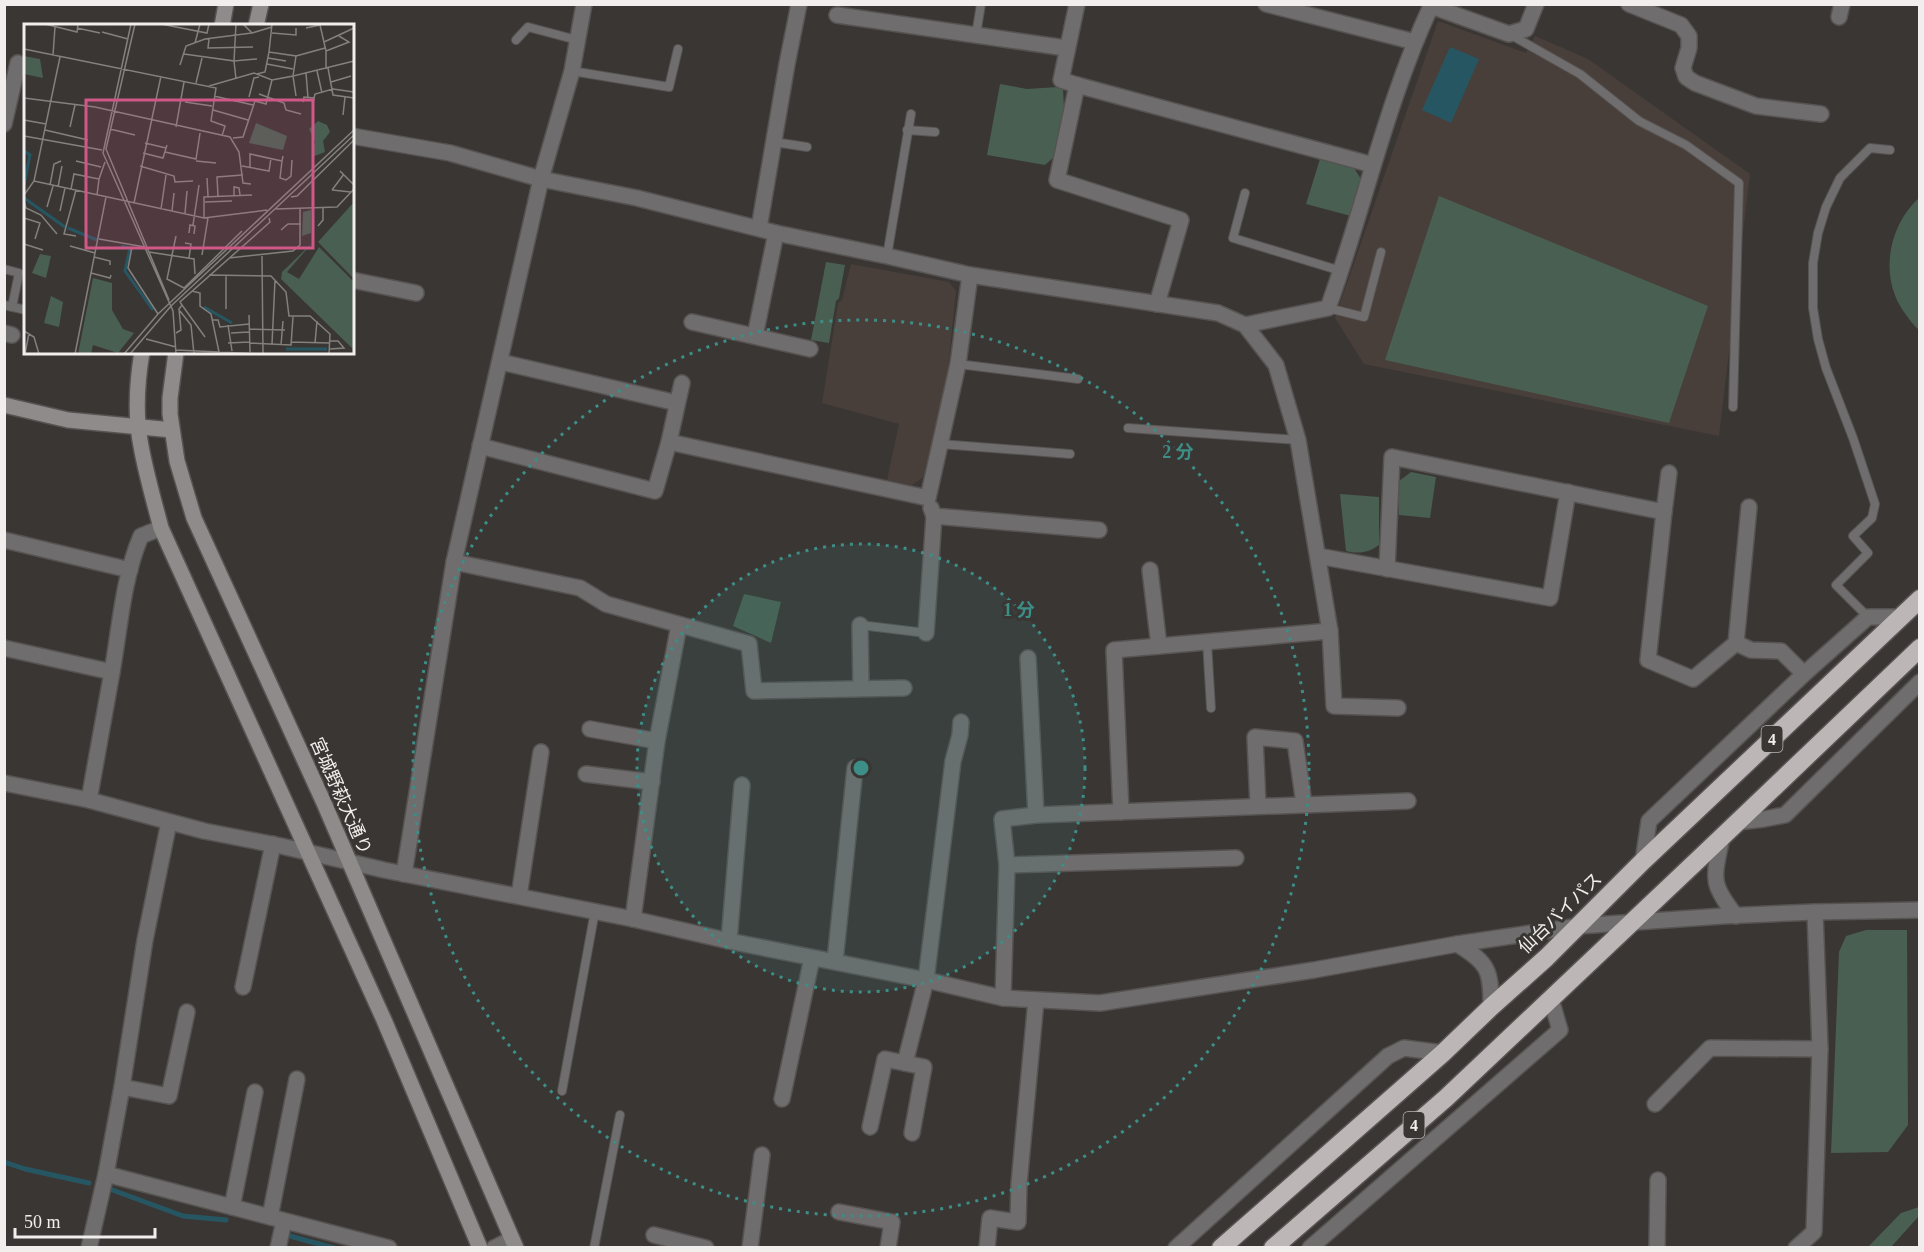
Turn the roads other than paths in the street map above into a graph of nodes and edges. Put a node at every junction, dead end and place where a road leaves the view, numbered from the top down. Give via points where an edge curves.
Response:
1 (226, 4) edge
2 (261, 4) edge
3 (584, 4) edge
4 (799, 4) edge
5 (981, 4) edge
6 (1077, 4) edge
7 (1266, 4) edge
8 (1536, 4) edge
9 (1629, 4) edge
10 (837, 15) dead end
11 (222, 24) edge
12 (256, 24) edge
13 (1509, 34) junction
14 (976, 35) junction
15 (516, 40) dead end
16 (577, 40) junction
17 (1415, 42) junction
18 (1066, 48) junction
19 (678, 49) dead end
20 (16, 62) edge
21 (572, 70) junction
22 (1077, 85) junction
23 (910, 114) dead end
24 (1821, 114) dead end
25 (4, 124) edge
26 (907, 130) junction
27 (935, 132) dead end
28 (354, 136) edge
29 (774, 142) junction
30 (807, 147) dead end
31 (1890, 150) dead end
32 (1373, 165) junction
33 (541, 179) junction
34 (1245, 193) dead end
35 (759, 228) junction
36 (776, 233) junction
37 (1381, 252) dead end
38 (888, 256) junction
39 (4, 269) edge
40 (1341, 271) junction
41 (970, 275) junction
42 (354, 280) edge
43 (416, 293) dead end
44 (1157, 304) junction
45 (8, 306) edge
46 (1328, 308) junction
47 (24, 310) edge
48 (692, 322) dead end
49 (1245, 325) junction
50 (755, 336) junction
51 (810, 349) dead end
52 (142, 354) edge
53 (176, 354) edge
54 (501, 362) junction
55 (958, 364) junction
56 (1078, 379) dead end
57 (682, 383) dead end
58 (677, 403) junction
59 (4, 405) edge
60 (1733, 407) dead end
61 (138, 426) junction
62 (1128, 428) dead end
63 (172, 430) junction
64 (1298, 440) junction
65 (669, 442) junction
66 (940, 444) junction
67 (480, 446) junction
68 (1070, 454) dead end
69 (1669, 473) dead end
70 (1568, 492) junction
71 (928, 498) junction
72 (1749, 507) dead end
73 (1664, 512) junction
74 (934, 516) junction
75 (161, 528) junction
76 (1099, 530) dead end
77 (4, 540) edge
78 (1318, 556) junction
79 (454, 562) junction
80 (1387, 569) junction
81 (130, 570) junction
82 (1150, 570) dead end
83 (1920, 599) edge
84 (1868, 617) junction
85 (1901, 617) junction
86 (679, 625) junction
87 (860, 625) joint
88 (1330, 631) junction
89 (926, 633) joint
90 (1207, 642) junction
91 (1736, 643) junction
92 (1159, 646) junction
93 (4, 648) edge
94 (1920, 648) edge
95 (1028, 658) dead end
96 (112, 672) junction
97 (1804, 674) junction
98 (1920, 682) edge
99 (861, 688) junction
100 (904, 688) dead end
101 (1211, 708) dead end
102 (1398, 708) dead end
103 (961, 722) dead end
104 (590, 729) dead end
105 (657, 741) junction
106 (541, 752) dead end
107 (855, 768) dead end
108 (586, 774) dead end
109 (652, 782) junction
110 (4, 783) edge
111 (742, 785) dead end
112 (89, 800) junction
113 (1408, 801) dead end
114 (1304, 804) junction
115 (1258, 806) junction
116 (1121, 812) junction
117 (1036, 815) junction
118 (169, 822) junction
119 (1738, 822) junction
120 (1722, 837) junction
121 (273, 844) junction
122 (307, 852) junction
123 (1236, 858) dead end
124 (348, 861) junction
125 (1643, 861) junction
126 (1007, 865) junction
127 (404, 874) junction
128 (519, 896) junction
129 (1920, 910) edge
130 (595, 911) junction
131 (1815, 912) junction
132 (1736, 916) junction
133 (633, 919) junction
134 (1632, 923) junction
135 (1579, 926) junction
136 (729, 941) junction
137 (1457, 944) junction
138 (812, 957) junction
139 (836, 961) junction
140 (926, 980) junction
141 (243, 987) dead end
142 (1003, 998) junction
143 (1551, 999) junction
144 (1036, 1000) junction
145 (1491, 1007) junction
146 (187, 1012) dead end
147 (1820, 1049) junction
148 (1443, 1053) junction
149 (905, 1063) junction
150 (297, 1079) dead end
151 (122, 1087) junction
152 (562, 1090) dead end
153 (255, 1092) dead end
154 (782, 1099) dead end
155 (1655, 1104) dead end
156 (620, 1114) dead end
157 (870, 1127) dead end
158 (912, 1133) dead end
159 (762, 1155) dead end
160 (106, 1174) junction
161 (1658, 1180) dead end
162 (232, 1208) junction
163 (839, 1212) dead end
164 (277, 1219) junction
165 (654, 1235) dead end
166 (514, 1244) edge
167 (386, 1247) edge
168 (89, 1248) edge
169 (278, 1248) edge
170 (480, 1248) edge
171 (494, 1248) edge
172 (594, 1248) edge
173 (706, 1248) edge
174 (750, 1248) edge
175 (888, 1248) edge
176 (987, 1248) edge
177 (1176, 1248) edge
178 (1221, 1248) edge
179 (1273, 1248) edge
180 (1310, 1248) edge
181 (1657, 1248) edge
182 (1796, 1248) edge

1 - 11 street
2 - 12 street
3 - 16 street
4 - 29 street
5 - 14 lane
6 - 18 street
7 - 17 street
8 - 13 street via 1527,29
9 - 24 street via 1682,25 1689,36 1683,68 1686,77 1695,83 1756,106
10 - 14 street
13 - 17 street via 1431,6
13 - 60 lane via 1580,74 1639,121 1686,145 1739,183
14 - 18 street
15 - 16 lane via 528,27
16 - 21 street
17 - 32 street
18 - 22 street via 1061,81
19 - 21 lane via 669,87
20 - 25 street
21 - 33 street
22 - 32 street
22 - 44 street via 1057,180 1180,220
23 - 26 lane
26 - 27 lane
26 - 38 lane
28 - 33 street via 450,153
29 - 30 lane
29 - 35 street
31 - 84 lane via 1870,148 1840,178 1826,207 1813,263 1818,339 1875,504 1872,518 1853,536 1868,553 1836,585
32 - 40 street
33 - 35 street
33 - 54 street
34 - 40 lane via 1233,238
35 - 36 street
36 - 38 street
36 - 50 street
37 - 46 lane via 1364,317
38 - 41 street
39 - 45 lane via 19,273
40 - 46 street
41 - 44 street
41 - 55 street
42 - 43 street
44 - 49 street via 1218,313
45 - 47 lane
46 - 49 street
48 - 50 street
49 - 64 street via 1276,365
50 - 51 street
52 - 61 street
53 - 63 street, 宮城野萩大通り via 170,398
54 - 58 street
54 - 67 street
55 - 56 lane
55 - 66 street
57 - 58 street
58 - 65 street
59 - 61 street via 69,420
61 - 63 street
61 - 75 street
62 - 64 lane
63 - 124 street, 宮城野萩大通り via 194,518
64 - 78 street
65 - 67 street via 655,491
65 - 71 street
66 - 68 lane
66 - 71 street
67 - 79 street
69 - 73 street
70 - 73 street
70 - 80 street via 1550,598
70 - 80 street via 1392,457
71 - 74 street
72 - 91 street
73 - 91 street via 1648,660 1693,679
74 - 76 street
74 - 89 street
75 - 81 street via 141,536
75 - 122 street
77 - 81 street
78 - 80 street
78 - 88 street
79 - 86 street via 580,588 606,604
79 - 127 street
81 - 96 street
82 - 92 street
83 - 85 highway, 仙台バイパス / 4
84 - 85 street
84 - 97 street
85 - 125 highway, 仙台バイパス / 4
86 - 99 street via 749,644 754,691
86 - 105 street
87 - 89 lane
87 - 99 street
88 - 90 street
88 - 102 street via 1334,706
90 - 92 street
90 - 101 lane
91 - 97 street via 1751,650 1781,651
92 - 116 street via 1114,650
93 - 96 street
94 - 119 highway, 4
95 - 117 street
96 - 112 street
97 - 125 street via 1649,821
98 - 119 street via 1785,815
99 - 100 street
103 - 140 street
104 - 105 street
105 - 109 street
106 - 128 street
107 - 139 street
108 - 109 street
109 - 133 street
110 - 112 street
111 - 136 street
112 - 118 street
113 - 114 street
114 - 115 street
114 - 115 street via 1295,741 1255,737
115 - 116 street
116 - 117 street
117 - 126 street via 1002,819
118 - 121 street
118 - 151 street
119 - 120 highway, 4
120 - 132 street via 1716,885
120 - 134 highway, 4
121 - 122 street
121 - 141 street
122 - 124 street
122 - 170 street via 384,1020
123 - 126 street
124 - 127 street
124 - 166 street, 宮城野萩大通り
125 - 135 highway, 仙台バイパス / 4
126 - 142 street
127 - 128 street
128 - 130 street
129 - 131 street
130 - 133 street
130 - 152 lane
131 - 132 street
131 - 147 street
132 - 134 street
133 - 136 street
134 - 135 street
134 - 143 highway, 4
135 - 137 street
135 - 145 highway, 仙台バイパス / 4
136 - 138 street
137 - 144 street via 1100,1003
137 - 145 street via 1486,968
138 - 139 street
138 - 154 street
139 - 140 street
140 - 142 street
140 - 149 street
142 - 144 street
143 - 179 highway, 4 via 1446,1098
143 - 180 street via 1560,1030
144 - 176 street via 1018,1222 990,1218
145 - 148 highway, 仙台バイパス / 4
146 - 151 street via 169,1096
147 - 155 street via 1710,1048
147 - 182 street via 1814,1232
148 - 177 street via 1404,1048 1388,1056
148 - 178 highway, 仙台バイパス / 4
149 - 157 street via 885,1059
149 - 158 street via 924,1067
150 - 164 street
151 - 160 street
153 - 162 street
156 - 172 lane
159 - 174 street
160 - 162 street
160 - 168 street
161 - 181 street
162 - 164 street
163 - 175 street via 892,1222
164 - 167 street
164 - 169 street
165 - 173 street
166 - 171 street

